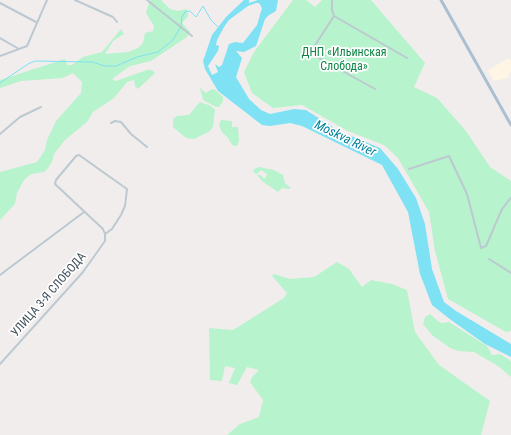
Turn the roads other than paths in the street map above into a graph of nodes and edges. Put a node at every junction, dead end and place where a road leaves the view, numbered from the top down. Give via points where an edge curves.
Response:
1 (47, 0) edge
2 (75, 0) edge
3 (147, 0) edge
4 (332, 0) edge
5 (441, 0) edge
6 (0, 3) edge
7 (334, 16) junction
8 (36, 22) junction
9 (117, 22) dead end
10 (192, 36) dead end
11 (0, 38) edge
12 (19, 49) junction
13 (0, 56) edge
14 (407, 58) dead end
15 (375, 89) dead end
16 (41, 107) dead end
17 (111, 123) dead end
18 (511, 125) edge
19 (0, 134) edge
20 (147, 147) dead end
21 (408, 169) dead end
22 (511, 198) edge
23 (84, 212) junction
24 (105, 234) junction
25 (488, 259) dead end
26 (511, 273) edge
27 (0, 275) edge
28 (0, 364) edge

1 - 8 street
2 - 9 street via 113,17
3 - 10 street
4 - 7 street
5 - 18 main road
6 - 8 street
7 - 14 street
7 - 15 street via 310,53
8 - 12 street via 27,46
11 - 12 street
12 - 13 street
16 - 19 street via 20,117
17 - 20 street via 121,122
21 - 22 street via 449,156 468,194 481,248 486,246 502,209
23 - 24 street via 103,229
23 - 24 street via 55,184 79,155 127,189 121,215 112,229
23 - 27 street
24 - 28 street, УЛИЦА 3-Я СЛОБОДА via 101,248 83,272
25 - 26 street

